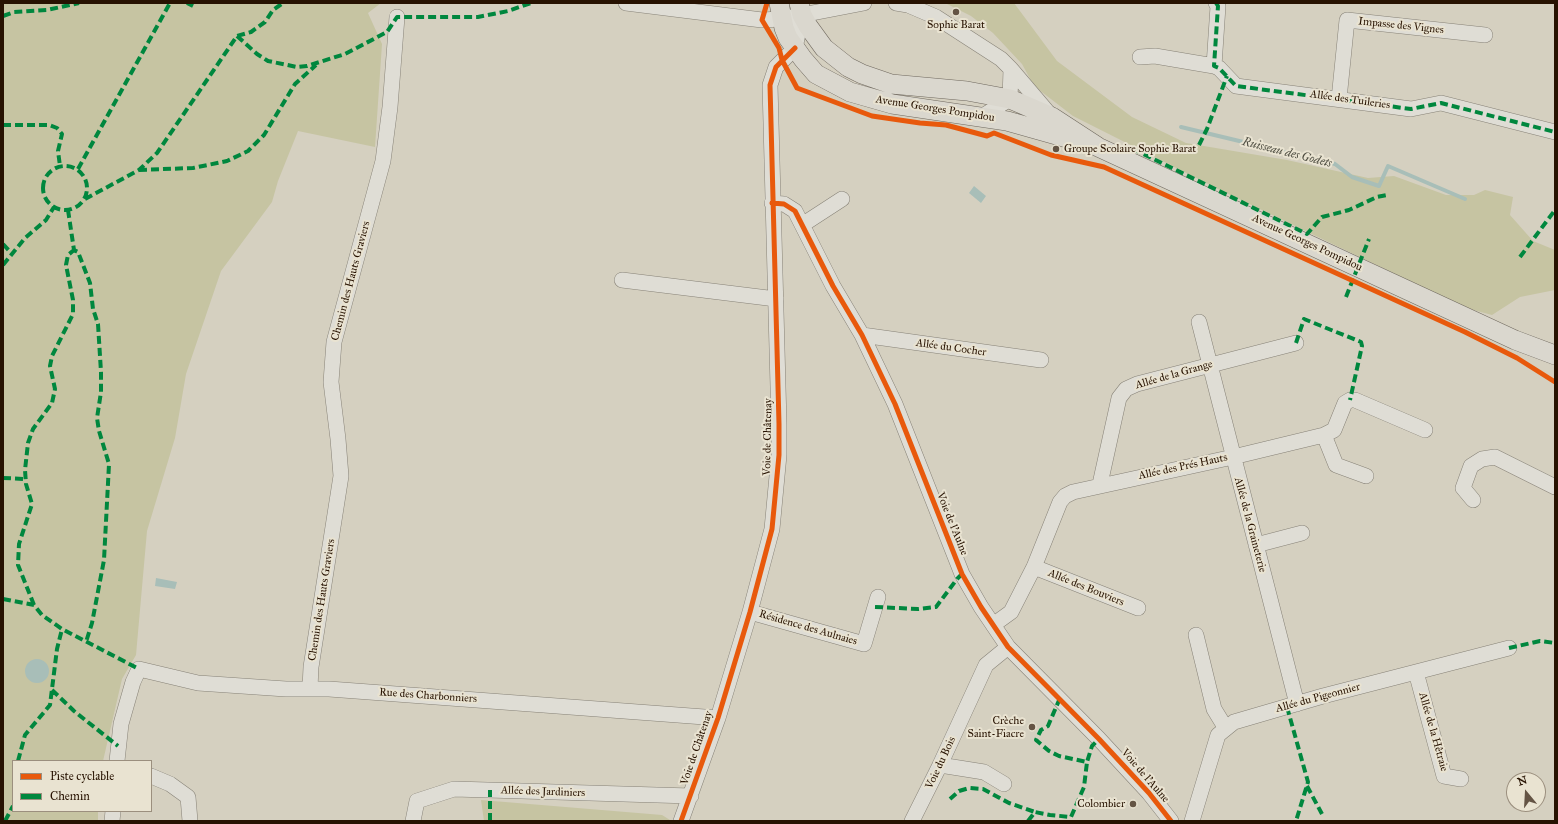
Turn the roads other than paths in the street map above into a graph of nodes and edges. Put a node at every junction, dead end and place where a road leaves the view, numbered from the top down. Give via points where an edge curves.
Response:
1 (626, 3) edge
2 (864, 3) edge
3 (896, 3) edge
4 (1216, 3) edge
5 (800, 9) edge
6 (780, 11) edge
7 (397, 17) dead end
8 (1485, 36) dead end
9 (795, 48) junction
10 (1140, 57) dead end
11 (1214, 66) junction
12 (1011, 69) junction
13 (1010, 99) junction
14 (1339, 99) junction
15 (981, 117) junction
16 (1052, 117) junction
17 (1555, 132) edge
18 (1098, 147) junction
19 (842, 198) dead end
20 (772, 210) junction
21 (802, 225) junction
22 (622, 280) dead end
23 (776, 300) junction
24 (1199, 322) dead end
25 (862, 335) junction
26 (1515, 340) junction
27 (1296, 343) dead end
28 (1555, 355) edge
29 (1041, 360) dead end
30 (1211, 364) junction
31 (1555, 366) edge
32 (1425, 430) dead end
33 (1324, 435) junction
34 (1233, 457) junction
35 (1366, 476) dead end
36 (1100, 484) junction
37 (1555, 487) edge
38 (1473, 500) dead end
39 (1302, 532) dead end
40 (1256, 545) junction
41 (1034, 567) junction
42 (878, 597) dead end
43 (1138, 608) dead end
44 (750, 612) junction
45 (993, 625) junction
46 (1196, 635) dead end
47 (1008, 647) junction
48 (1509, 648) dead end
49 (1416, 672) junction
50 (310, 688) junction
51 (1296, 704) junction
52 (718, 718) junction
53 (1225, 727) junction
54 (117, 760) edge
55 (940, 765) junction
56 (152, 776) edge
57 (1461, 779) dead end
58 (1004, 784) dead end
59 (691, 796) junction
60 (190, 821) edge
61 (413, 821) edge
62 (681, 821) edge
63 (912, 821) edge
64 (1171, 821) edge
65 (1192, 821) edge

1 - 6 street via 762,20
2 - 5 street
3 - 12 street via 908,5 936,17 1001,59
4 - 11 street via 1218,6
5 - 6 street
5 - 9 street
5 - 13 main road, Avenue Georges Pompidou via 824,48 848,67 874,79 891,84 967,91
6 - 9 main road, Avenue Georges Pompidou via 788,38
7 - 50 street, Chemin des Hauts Graviers via 383,161 334,344 331,382 341,476 311,667
8 - 14 street, Impasse des Vignes via 1347,20
9 - 15 main road, Avenue Georges Pompidou via 816,74 850,92 892,104
9 - 20 street, Voie de Châtenay via 776,68 770,85
10 - 11 street via 1155,56
11 - 14 street, Allée des Tuileries via 1236,86
12 - 13 street
12 - 16 street
13 - 15 street
13 - 16 main road, Avenue Georges Pompidou
14 - 17 street, Allée des Tuileries via 1411,109 1441,103
15 - 18 main road, Avenue Georges Pompidou via 1007,121
16 - 18 main road, Avenue Georges Pompidou
18 - 26 main road, Avenue Georges Pompidou
19 - 21 street
20 - 21 street, Voie de l'Aulne via 784,204 790,207
20 - 23 street, Voie de Châtenay
21 - 25 street, Voie de l'Aulne
22 - 23 street
23 - 44 street, Voie de Châtenay via 779,424 775,496 772,529
24 - 30 street, Allée de la Graineterie
25 - 29 street, Allée du Cocher
25 - 45 street, Voie de l'Aulne via 894,404 962,574
26 - 28 main road, Avenue Georges Pompidou
26 - 31 main road, Avenue Georges Pompidou
27 - 30 street, Allée de la Grange
30 - 34 street, Allée de la Graineterie
30 - 36 street, Allée de la Grange via 1126,389 1119,398
32 - 33 street via 1355,400 1345,403 1334,430
33 - 34 street, Allée des Prés Hauts
33 - 35 street via 1336,465
34 - 36 street, Allée des Prés Hauts
34 - 40 street, Allée de la Graineterie
36 - 41 street, Allée des Prés Hauts via 1073,492 1060,502
37 - 38 street via 1495,457 1482,459 1471,466 1463,488
39 - 40 street
40 - 51 street, Allée de la Graineterie
41 - 43 street, Allée des Bouviers
41 - 45 street, Allée des Prés Hauts via 1011,612
42 - 44 street, Résidence des Aulnaies via 864,644
44 - 52 street, Voie de Châtenay
45 - 47 street, Voie de l'Aulne
46 - 53 street via 1214,709
47 - 55 street, Voie du Bois via 986,665
47 - 64 street, Voie de l'Aulne via 1099,739
48 - 49 street, Allée du Pigeonnier
49 - 51 street, Allée du Pigeonnier
49 - 57 street, Allée de la Hêtraie via 1444,776
50 - 52 street, Rue des Charbonniers
50 - 54 street, Rue des Charbonniers via 286,689 198,683 139,669 121,724
51 - 53 street, Allée du Pigeonnier
52 - 59 street, Voie de Châtenay
53 - 65 street via 1218,735
55 - 58 street via 984,772
55 - 63 street, Voie du Bois
56 - 60 street via 170,784 188,797
59 - 61 street, Allée des Jardiniers via 454,789 417,801
59 - 62 street, Voie de Châtenay

